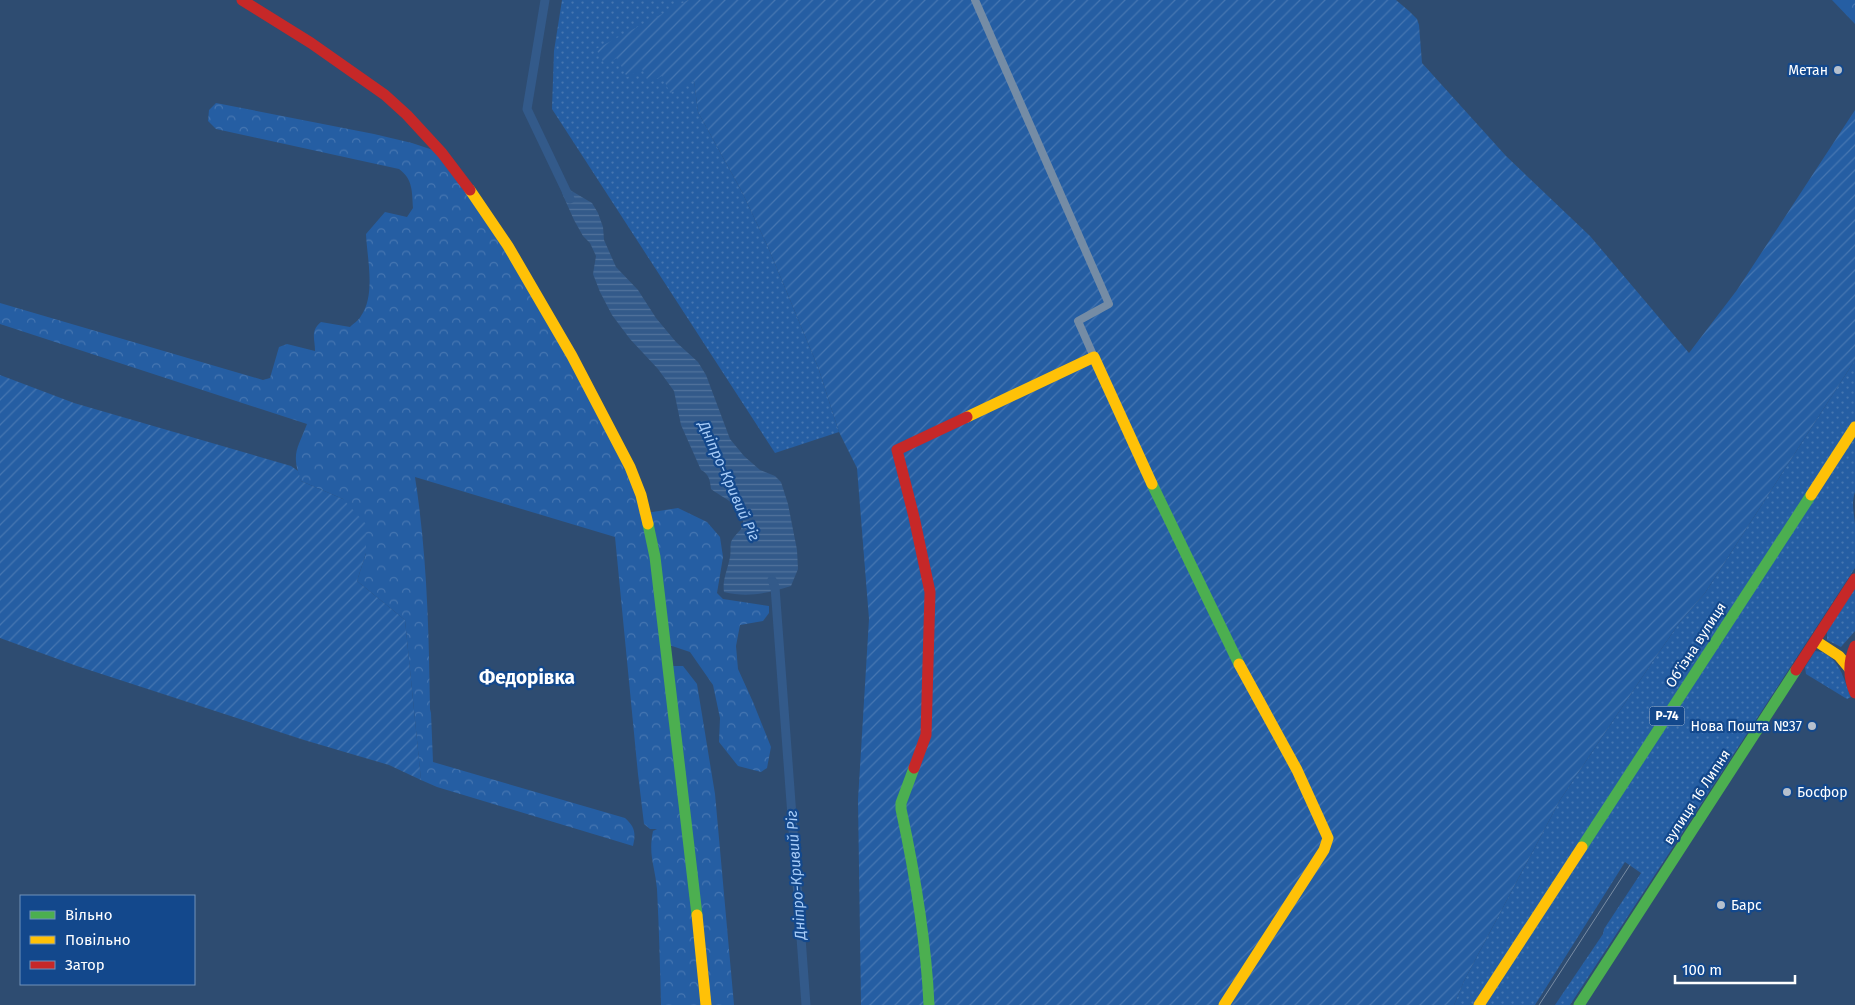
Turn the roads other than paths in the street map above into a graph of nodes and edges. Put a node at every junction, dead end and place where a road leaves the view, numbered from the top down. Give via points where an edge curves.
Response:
1 (242, 0) edge
2 (975, 0) edge
3 (1094, 358) junction
4 (1855, 427) edge
5 (1855, 579) edge
6 (1816, 641) junction
7 (1855, 646) edge
8 (1832, 650) junction
9 (1849, 668) junction
10 (1855, 693) edge
11 (706, 1005) edge
12 (929, 1005) edge
13 (1224, 1005) edge
14 (1479, 1005) edge
15 (1579, 1005) edge

1 - 11 street via 385,95 442,152 508,246 572,356 630,467 641,495 655,556
2 - 3 street via 1109,304 1078,321
3 - 12 street via 897,450 930,592 926,735 901,803 927,960
3 - 13 street via 1207,599 1328,838 1324,850
4 - 14 street, Обʼїзна вулиця / Р-74
5 - 6 street, вулиця 16 Липня
6 - 8 street
6 - 15 street, вулиця 16 Липня
7 - 8 street via 1844,651
7 - 9 street
8 - 9 street
9 - 10 street

